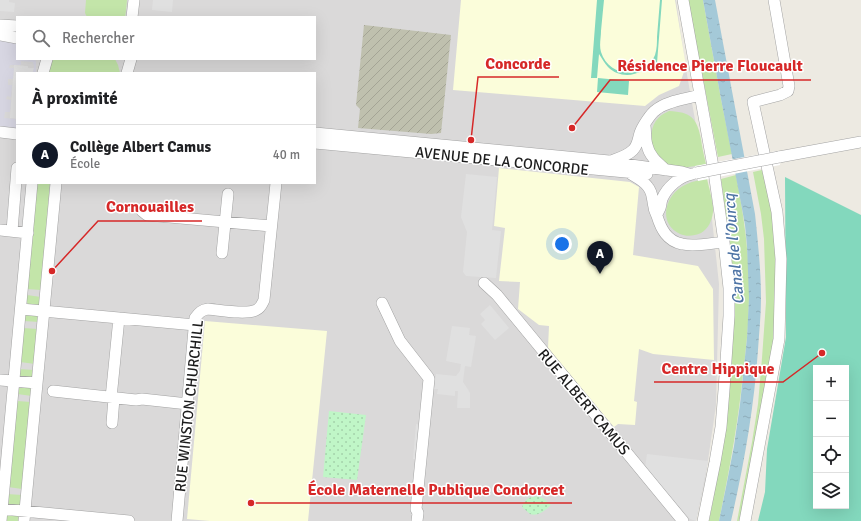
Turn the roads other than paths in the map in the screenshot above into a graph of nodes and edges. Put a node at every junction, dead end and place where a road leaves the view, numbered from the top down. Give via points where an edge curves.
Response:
1 (134, 0) edge
2 (142, 0) edge
3 (683, 0) edge
4 (774, 0) edge
5 (132, 16) edge
6 (140, 16) edge
7 (0, 25) edge
8 (16, 26) edge
9 (0, 35) edge
10 (16, 38) edge
11 (46, 60) edge
12 (122, 60) edge
13 (131, 60) edge
14 (42, 72) edge
15 (126, 72) edge
16 (126, 72) edge
17 (700, 95) junction
18 (645, 124) junction
19 (0, 132) edge
20 (316, 133) edge
21 (16, 134) edge
22 (861, 142) edge
23 (316, 143) edge
24 (609, 161) junction
25 (666, 170) junction
26 (629, 173) junction
27 (689, 175) junction
28 (16, 181) edge
29 (32, 184) edge
30 (56, 184) edge
31 (276, 184) edge
32 (228, 194) dead end
33 (142, 210) dead end
34 (657, 215) junction
35 (225, 222) junction
36 (271, 226) junction
37 (0, 230) edge
38 (12, 231) junction
39 (28, 233) junction
40 (724, 242) junction
41 (222, 253) dead end
42 (484, 283) dead end
43 (382, 303) dead end
44 (21, 309) junction
45 (44, 311) junction
46 (119, 318) junction
47 (195, 325) junction
48 (0, 380) edge
49 (14, 381) junction
50 (37, 383) junction
51 (53, 391) dead end
52 (113, 398) junction
53 (188, 404) junction
54 (112, 423) dead end
55 (2, 509) junction
56 (24, 516) edge
57 (1, 521) edge
58 (129, 521) edge
59 (177, 521) edge
60 (417, 521) edge
61 (682, 521) edge
62 (703, 521) edge
63 (745, 521) edge

1 - 5 street
2 - 6 street
3 - 17 street
4 - 63 street via 789,86 788,90 780,95 753,102 777,212 781,259 779,339
7 - 8 street
9 - 10 street
11 - 14 street
12 - 15 street
13 - 16 street
17 - 18 street via 657,108
17 - 40 street
18 - 24 street via 632,151
18 - 25 street via 649,151
19 - 21 street
20 - 24 street, AVENUE DE LA CONCORDE
22 - 27 street, bridge
23 - 26 street, AVENUE DE LA CONCORDE
24 - 25 street, AVENUE DE LA CONCORDE
25 - 27 street, AVENUE DE LA CONCORDE
26 - 27 street, AVENUE DE LA CONCORDE
26 - 34 street via 642,180 648,187
27 - 34 street via 668,189
28 - 38 street
29 - 39 street
30 - 45 street
31 - 36 street, RUE WINSTON CHURCHILL
32 - 35 street
33 - 35 street via 147,215
34 - 40 street via 662,230 669,238 681,244
35 - 36 street
35 - 41 street
36 - 47 street, RUE WINSTON CHURCHILL via 264,300 261,306 246,313 203,310 195,318
37 - 38 street
38 - 39 street
39 - 44 street
40 - 62 street via 729,288 724,390 721,427
42 - 61 street, RUE ALBERT CAMUS
43 - 60 street via 400,341 429,379 416,509
44 - 45 street
44 - 49 street
45 - 46 street
45 - 50 street
46 - 47 street
46 - 52 street
47 - 53 street, RUE WINSTON CHURCHILL
48 - 49 street
49 - 50 street
49 - 55 street
50 - 56 street
51 - 52 street
52 - 53 street
52 - 54 street
53 - 59 street, RUE WINSTON CHURCHILL
55 - 56 street
55 - 57 street
56 - 58 street

